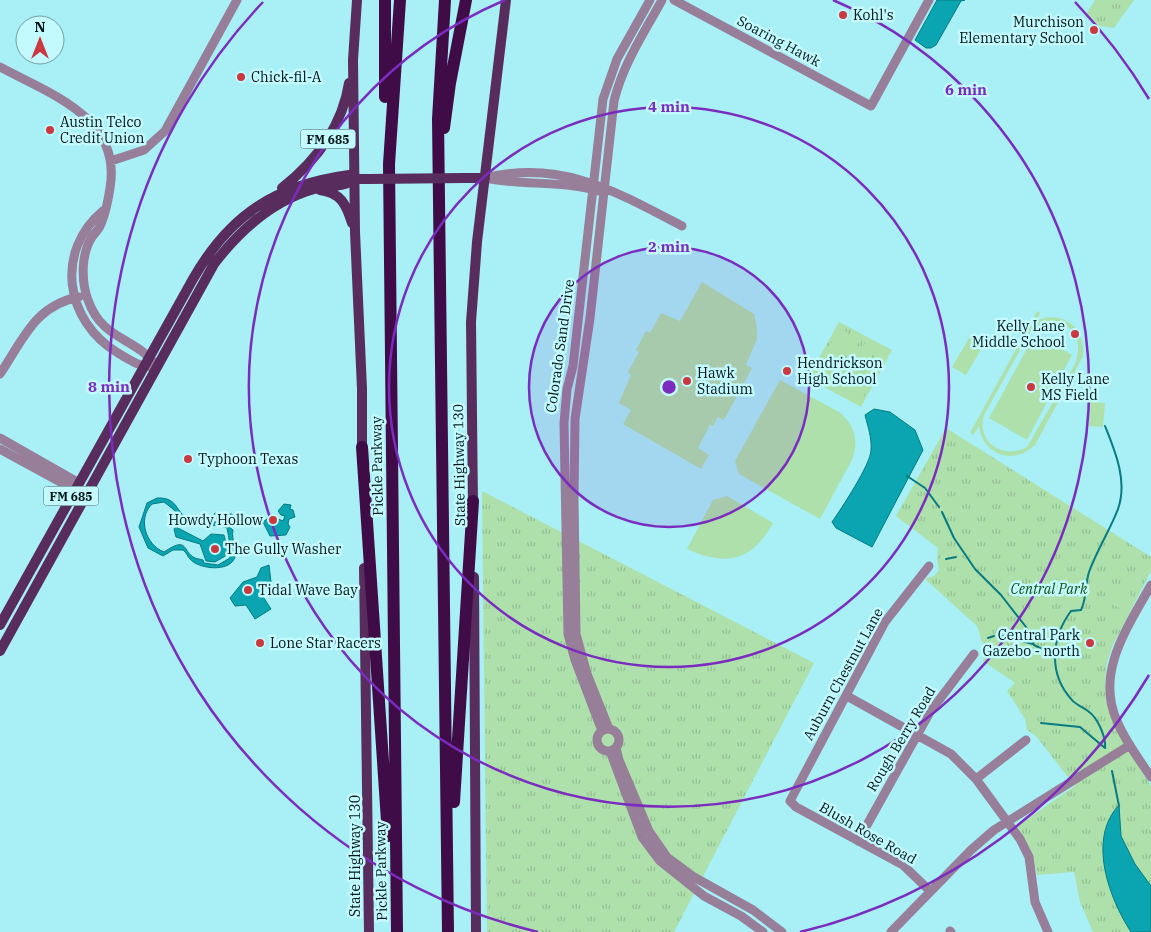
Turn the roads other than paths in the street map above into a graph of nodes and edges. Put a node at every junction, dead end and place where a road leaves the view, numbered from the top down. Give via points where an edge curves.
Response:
1 (237, 0) edge
2 (357, 0) edge
3 (385, 0) edge
4 (400, 0) edge
5 (445, 0) edge
6 (466, 0) edge
7 (506, 0) edge
8 (650, 0) edge
9 (662, 0) edge
10 (674, 0) edge
11 (929, 0) edge
12 (353, 60) junction
13 (0, 66) edge
14 (440, 157) junction
15 (111, 160) junction
16 (390, 164) junction
17 (485, 178) junction
18 (355, 179) junction
19 (594, 186) junction
20 (314, 190) junction
21 (604, 190) junction
22 (269, 198) junction
23 (682, 226) dead end
24 (355, 232) junction
25 (88, 235) junction
26 (87, 295) junction
27 (74, 298) junction
28 (118, 339) junction
29 (114, 350) junction
30 (150, 356) junction
31 (157, 367) junction
32 (143, 368) junction
33 (0, 374) edge
34 (564, 423) junction
35 (575, 433) junction
36 (0, 438) edge
37 (362, 447) junction
38 (0, 449) edge
39 (52, 472) junction
40 (77, 486) junction
41 (473, 501) junction
42 (929, 566) dead end
43 (1151, 584) edge
44 (0, 625) edge
45 (0, 651) edge
46 (974, 654) dead end
47 (846, 696) junction
48 (605, 730) junction
49 (916, 735) junction
50 (1026, 740) dead end
51 (1130, 745) junction
52 (613, 750) junction
53 (976, 778) junction
54 (1151, 778) edge
55 (790, 801) joint
56 (1007, 822) junction
57 (858, 841) junction
58 (652, 844) junction
59 (930, 891) junction
60 (448, 915) junction
61 (369, 932) edge
62 (395, 932) edge
63 (448, 932) edge
64 (476, 932) edge
65 (763, 932) edge
66 (782, 932) edge
67 (891, 932) edge
68 (1048, 932) edge

1 - 15 street via 165,131 144,150
2 - 12 main road, State Highway 130 / FM 685
3 - 16 highway via 385,121
4 - 16 highway, Pickle Parkway
5 - 14 highway via 438,89
6 - 14 highway
7 - 17 main road, State Highway 130
8 - 19 street, Colorado Sand Drive via 609,78 603,99
9 - 21 street, Colorado Sand Drive via 619,81
10 - 11 street, Soaring Hawk via 870,106
12 - 18 main road, State Highway 130
12 - 22 main road, FM 685 via 341,114 330,136 302,172
13 - 15 street via 86,116 99,130
14 - 60 highway
15 - 25 street via 112,180 99,229
16 - 62 highway, Pickle Parkway
17 - 18 main road, FM 685 / FM 685, bridge
17 - 19 street via 506,172 540,173
17 - 41 main road, State Highway 130 via 471,322
18 - 20 main road, FM 685 / FM 685 via 349,184
18 - 22 main road, FM 685 via 349,175 312,181
18 - 24 main road, State Highway 130
19 - 21 street
19 - 34 street, Colorado Sand Drive
20 - 24 main road via 330,191 341,198
20 - 31 main road, FM 685 / FM 685 via 262,214 226,248
21 - 23 street
21 - 35 street, Colorado Sand Drive
22 - 30 main road, FM 685 / FM 685 via 231,227 214,247
24 - 37 main road, State Highway 130
25 - 26 street via 84,265
25 - 27 street via 72,266
26 - 27 street
26 - 28 street via 95,317
27 - 29 street via 82,320
27 - 33 street via 52,305 40,315
28 - 29 street
28 - 30 street
29 - 32 street
30 - 31 street
30 - 32 main road, FM 685 / FM 685
31 - 32 street
31 - 45 main road, FM 685 / FM 685
32 - 40 main road, FM 685 / FM 685
34 - 35 street
34 - 48 street, Colorado Sand Drive via 568,634 575,660
35 - 48 street, Colorado Sand Drive via 576,634
36 - 39 street
37 - 61 main road, State Highway 130
37 - 62 highway
38 - 39 street
39 - 40 street
40 - 44 main road, FM 685 / FM 685
41 - 60 highway
41 - 64 main road, State Highway 130
42 - 47 street, Auburn Chestnut Lane via 885,622
43 - 51 street via 1117,649 1110,672 1116,721
46 - 49 street, Rough Berry Road
47 - 49 street
47 - 55 street, Auburn Chestnut Lane
48 - 52 street via 615,731 619,738
48 - 52 street via 597,737 598,744 602,750
49 - 53 street via 951,754
49 - 57 street, Rough Berry Road
50 - 53 street
51 - 54 street
51 - 56 street
52 - 58 street via 631,812 642,838
53 - 56 street
55 - 57 street, Blush Rose Road
56 - 59 street via 971,850
56 - 68 street via 1029,857 1035,902
57 - 59 street, Blush Rose Road via 903,866
58 - 65 street via 660,860 704,896
58 - 66 street via 694,877 753,910
59 - 67 street
60 - 63 highway

